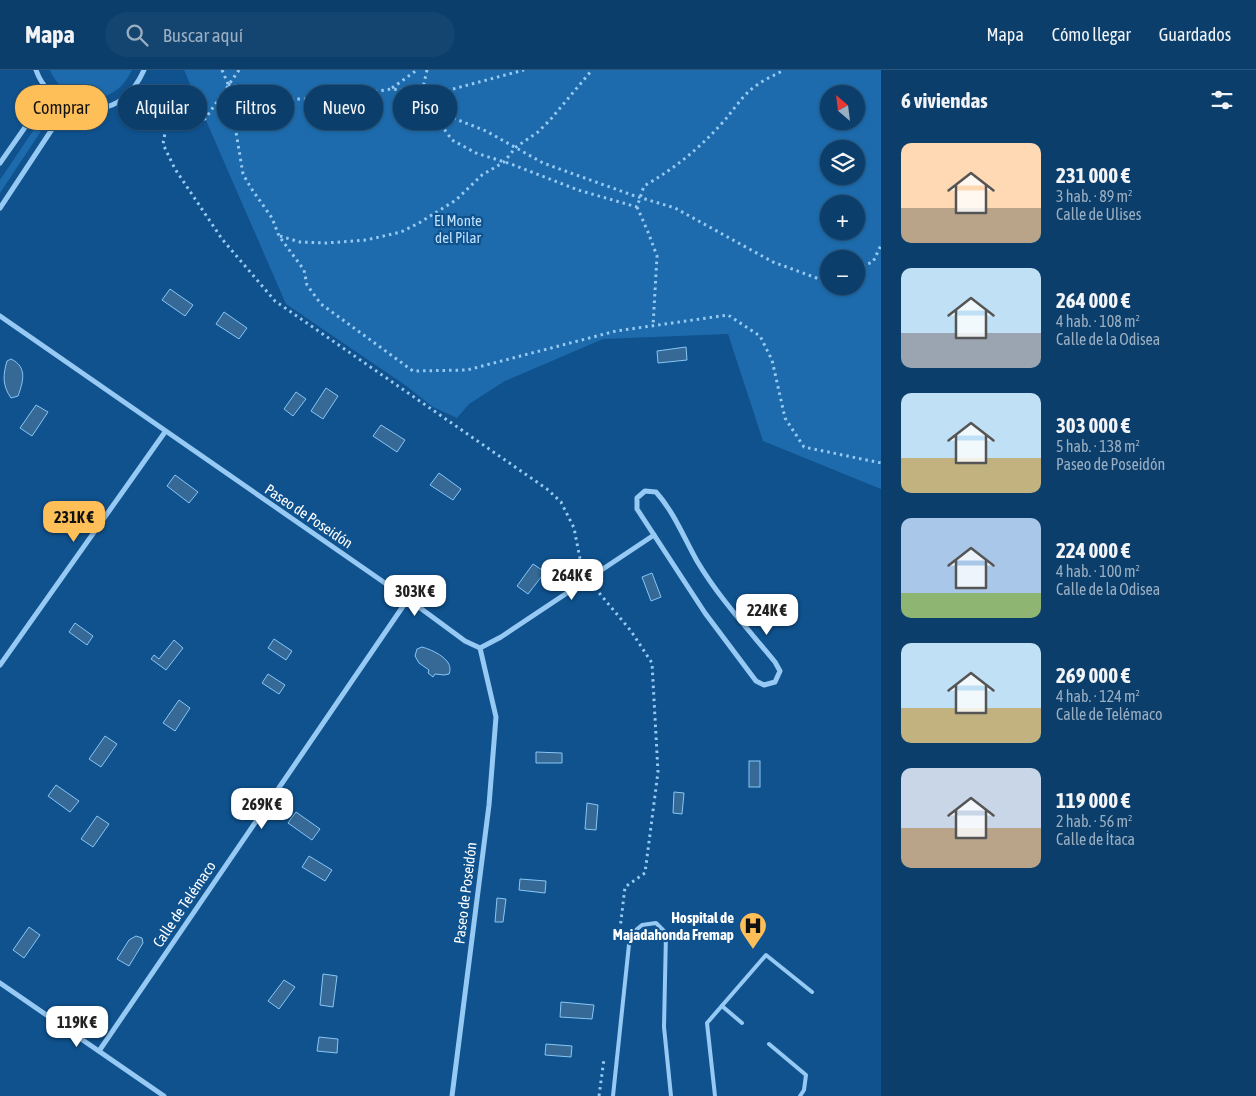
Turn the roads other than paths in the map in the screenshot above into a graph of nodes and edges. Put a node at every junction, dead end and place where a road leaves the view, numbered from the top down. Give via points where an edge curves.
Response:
1 (36, 70) edge
2 (144, 70) edge
3 (43, 85) edge
4 (137, 85) edge
5 (23, 130) edge
6 (51, 130) edge
7 (0, 163) edge
8 (0, 208) edge
9 (0, 316) edge
10 (165, 432) junction
11 (654, 536) junction
12 (408, 599) junction
13 (480, 648) junction
14 (0, 666) edge
15 (0, 983) edge
16 (812, 992) dead end
17 (722, 1006) junction
18 (742, 1023) dead end
19 (769, 1044) dead end
20 (99, 1051) junction
21 (164, 1096) edge
22 (452, 1096) edge
23 (613, 1096) edge
24 (671, 1096) edge
25 (715, 1096) edge
26 (800, 1096) edge

1 - 3 street
2 - 4 street
5 - 7 street
6 - 8 street
9 - 10 street, Paseo de Poseidón
10 - 12 street, Paseo de Poseidón
10 - 14 street
11 - 11 street via 705,613 756,681 764,685 775,682 780,671 775,662 724,601 664,501 656,492 645,491 637,498 636,509
11 - 13 street
12 - 13 street, Paseo de Poseidón via 465,641
12 - 20 street, Calle de Telémaco
13 - 22 street, Paseo de Poseidón via 496,717 489,805
15 - 20 street
16 - 17 lane via 766,954
17 - 18 lane
17 - 25 lane via 707,1022
19 - 26 lane via 806,1075
20 - 21 street
23 - 24 lane via 630,935 642,924 656,923 666,933 664,1027

